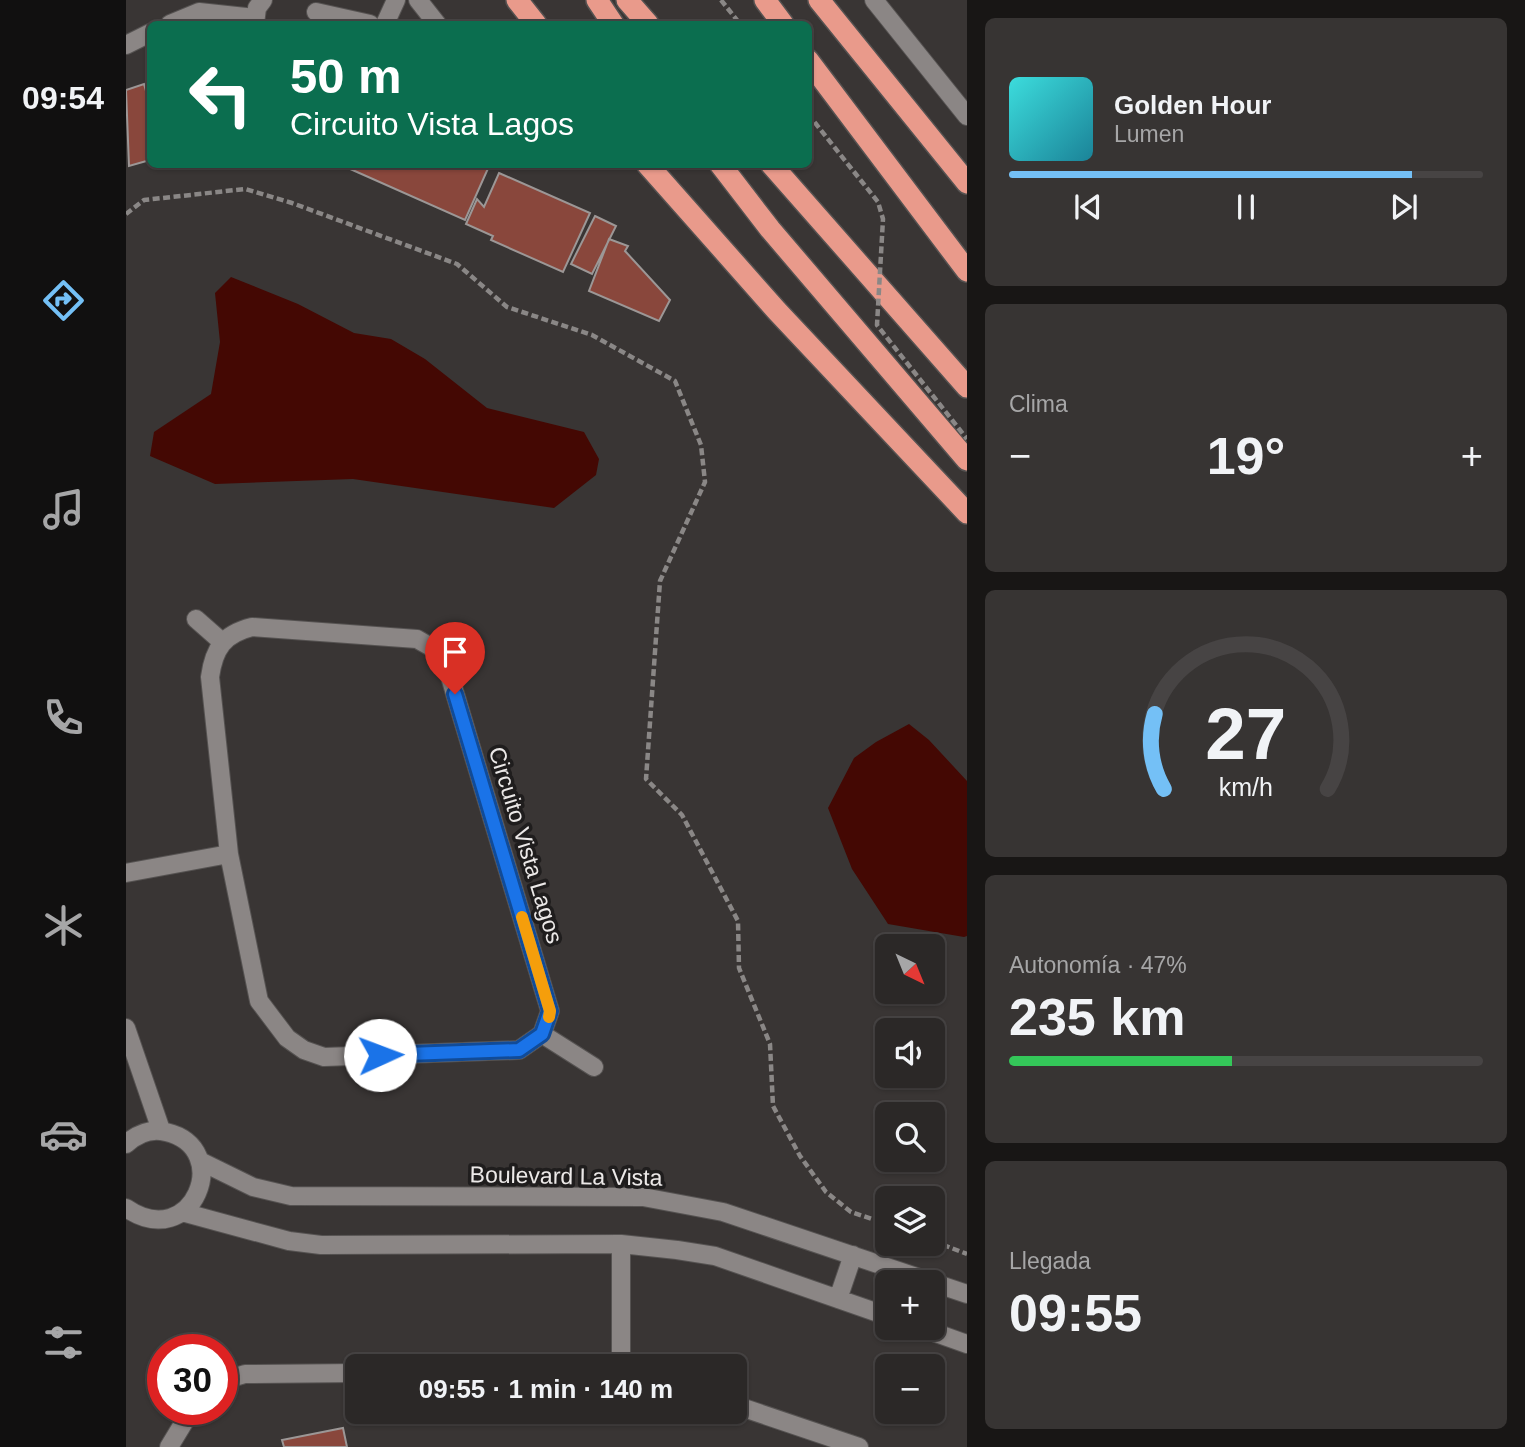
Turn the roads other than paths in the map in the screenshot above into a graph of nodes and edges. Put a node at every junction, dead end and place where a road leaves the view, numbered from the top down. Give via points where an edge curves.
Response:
1 (263, 0) edge
2 (396, 0) edge
3 (418, 0) edge
4 (517, 0) edge
5 (597, 0) edge
6 (627, 0) edge
7 (765, 0) edge
8 (819, 0) edge
9 (874, 0) edge
10 (199, 6) edge
11 (314, 12) edge
12 (175, 21) edge
13 (255, 21) edge
14 (356, 21) edge
15 (386, 21) edge
16 (435, 21) edge
17 (534, 21) edge
18 (611, 21) edge
19 (645, 21) edge
20 (781, 21) edge
21 (147, 34) edge
22 (126, 45) edge
23 (812, 65) edge
24 (967, 117) edge
25 (651, 168) edge
26 (723, 168) edge
27 (775, 168) edge
28 (967, 183) edge
29 (967, 271) edge
30 (967, 387) edge
31 (967, 460) edge
32 (967, 513) edge
33 (196, 619) dead end
34 (457, 638) dead end
35 (221, 641) junction
36 (438, 651) junction
37 (229, 854) junction
38 (126, 873) edge
39 (126, 1028) edge
40 (542, 1034) junction
41 (594, 1067) dead end
42 (161, 1130) junction
43 (126, 1144) edge
44 (200, 1161) junction
45 (126, 1208) edge
46 (182, 1212) junction
47 (621, 1244) junction
48 (853, 1255) junction
49 (967, 1294) edge
50 (838, 1299) junction
51 (875, 1312) edge
52 (945, 1336) edge
53 (967, 1344) edge
54 (621, 1354) edge
55 (345, 1373) edge
56 (238, 1376) edge
57 (747, 1409) edge
58 (182, 1425) edge
59 (169, 1447) edge
60 (859, 1447) edge

1 - 13 street
2 - 15 street
3 - 16 street
4 - 17 highway
5 - 18 highway
6 - 19 highway
7 - 20 highway
8 - 28 highway
9 - 24 street
10 - 12 street
10 - 13 street
11 - 14 street
21 - 22 street
23 - 29 highway
25 - 32 highway
26 - 31 highway
27 - 30 highway
33 - 35 street
34 - 36 street
35 - 36 street via 252,627 417,639
35 - 37 street via 210,677
36 - 40 street, Circuito Vista Lagos via 447,667 550,1011
37 - 38 street
37 - 40 street via 259,1001 287,1038 304,1050 324,1057 519,1050
39 - 42 street
40 - 41 street
42 - 43 street via 147,1131
42 - 44 street, Boulevard La Vista via 185,1140
44 - 46 street via 200,1189
44 - 48 street, Boulevard La Vista via 253,1188 291,1196 643,1197 723,1212
45 - 46 street via 152,1220
46 - 47 street via 321,1245
47 - 50 street via 715,1256
47 - 54 street
48 - 49 street, Boulevard La Vista
48 - 50 street
50 - 51 street
52 - 53 street
55 - 56 street
57 - 60 street
58 - 59 street

